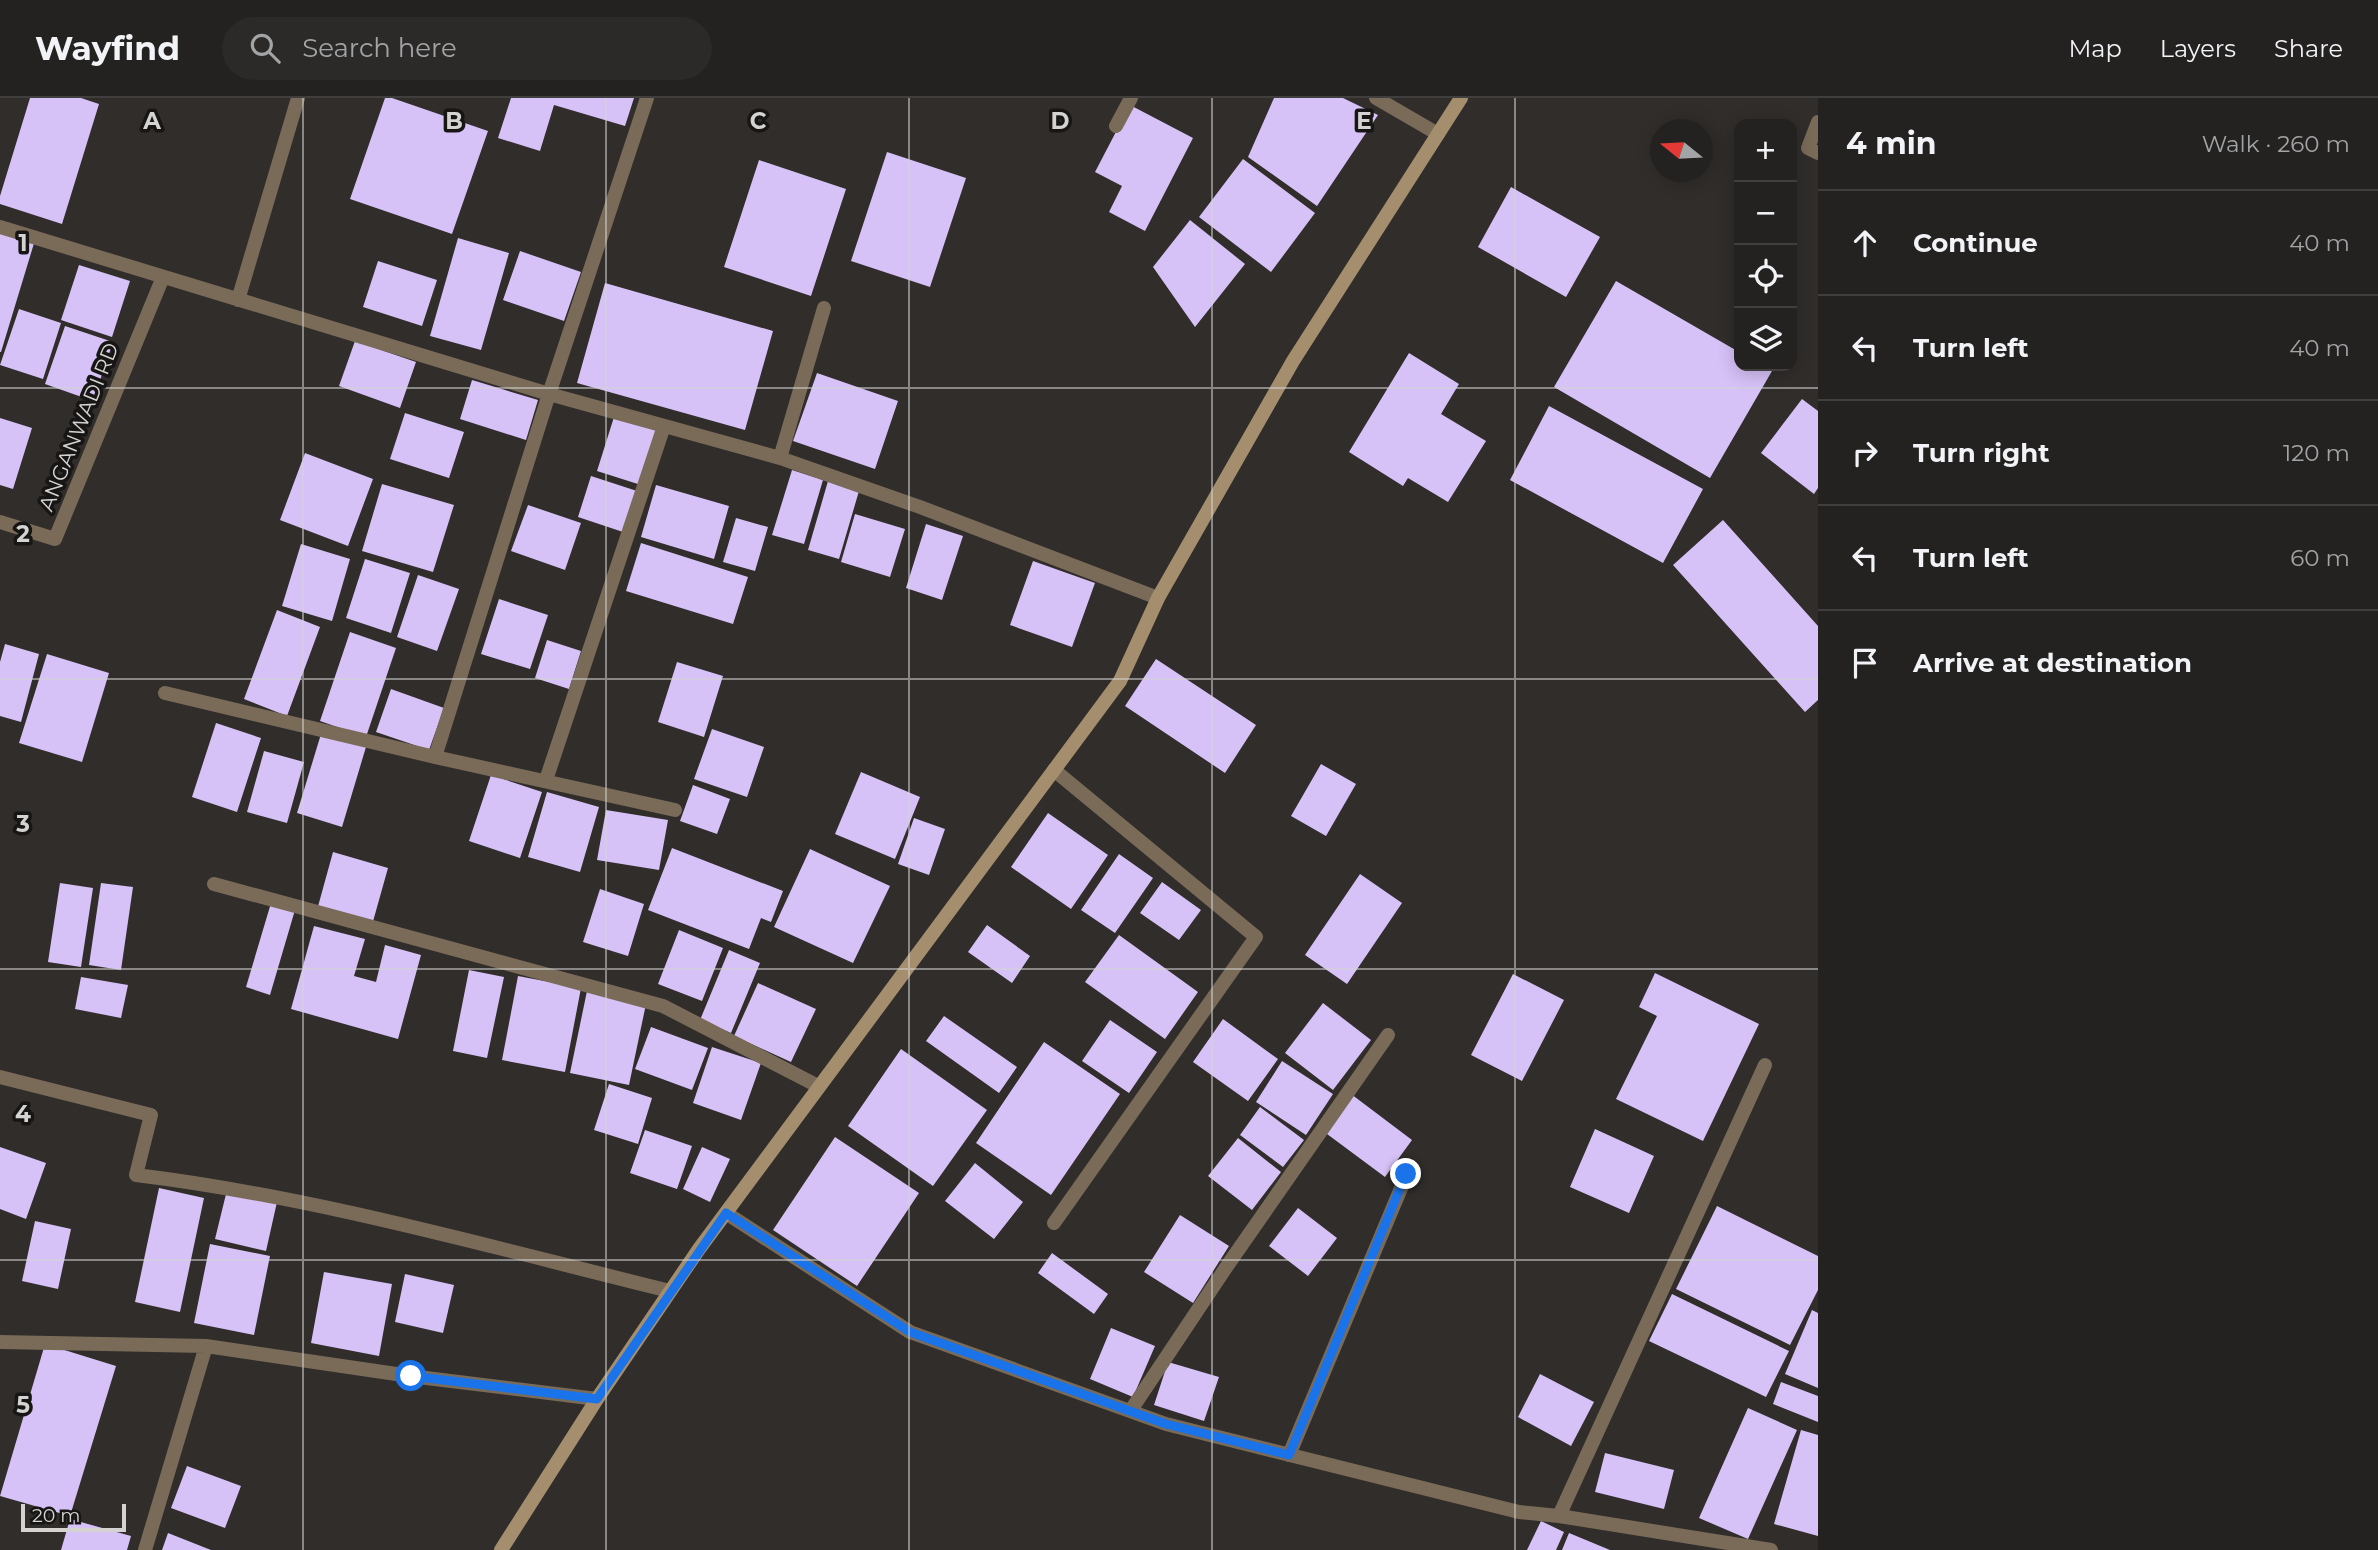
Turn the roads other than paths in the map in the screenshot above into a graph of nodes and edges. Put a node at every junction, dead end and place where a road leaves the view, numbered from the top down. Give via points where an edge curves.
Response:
1 (298, 98) edge
2 (647, 98) edge
3 (1131, 98) edge
4 (1376, 98) edge
5 (1461, 98) edge
6 (1818, 122) edge
7 (1116, 126) dead end
8 (1437, 134) junction
9 (1818, 153) edge
10 (0, 227) edge
11 (163, 277) junction
12 (238, 300) junction
13 (824, 308) dead end
14 (549, 394) junction
15 (664, 426) junction
16 (780, 458) junction
17 (0, 522) edge
18 (1157, 598) junction
19 (165, 694) dead end
20 (435, 757) junction
21 (1054, 770) junction
22 (546, 780) junction
23 (675, 810) dead end
24 (214, 884) dead end
25 (1388, 1035) dead end
26 (1765, 1065) dead end
27 (0, 1077) edge
28 (818, 1086) junction
29 (1406, 1174) dead end
30 (726, 1213) junction
31 (1054, 1223) dead end
32 (670, 1291) junction
33 (0, 1342) edge
34 (206, 1346) junction
35 (597, 1399) junction
36 (1131, 1410) junction
37 (1289, 1455) junction
38 (1559, 1516) junction
39 (145, 1550) edge
40 (501, 1550) edge
41 (1771, 1550) edge

1 - 12 street
2 - 14 street
3 - 7 street
4 - 8 street
5 - 8 main road
6 - 9 street via 1808,148
8 - 18 main road via 1293,361
10 - 11 street
11 - 12 street
11 - 17 street, ANGANWADI RD via 55,540
12 - 14 street
13 - 16 street
14 - 15 street
14 - 20 street
15 - 16 street
15 - 22 street
16 - 18 street
18 - 21 main road via 1120,681
19 - 20 street
20 - 22 street
21 - 28 main road
21 - 31 street via 1256,937
22 - 23 street
24 - 28 street via 663,1006
25 - 36 street
26 - 38 street
27 - 32 street via 151,1115 136,1175 304,1202
28 - 30 main road
29 - 37 street
30 - 32 main road
30 - 36 street via 910,1332
32 - 35 main road
33 - 34 street
34 - 35 street
34 - 39 street
35 - 40 main road
36 - 37 street via 1166,1424
37 - 38 street via 1519,1512
38 - 41 street

